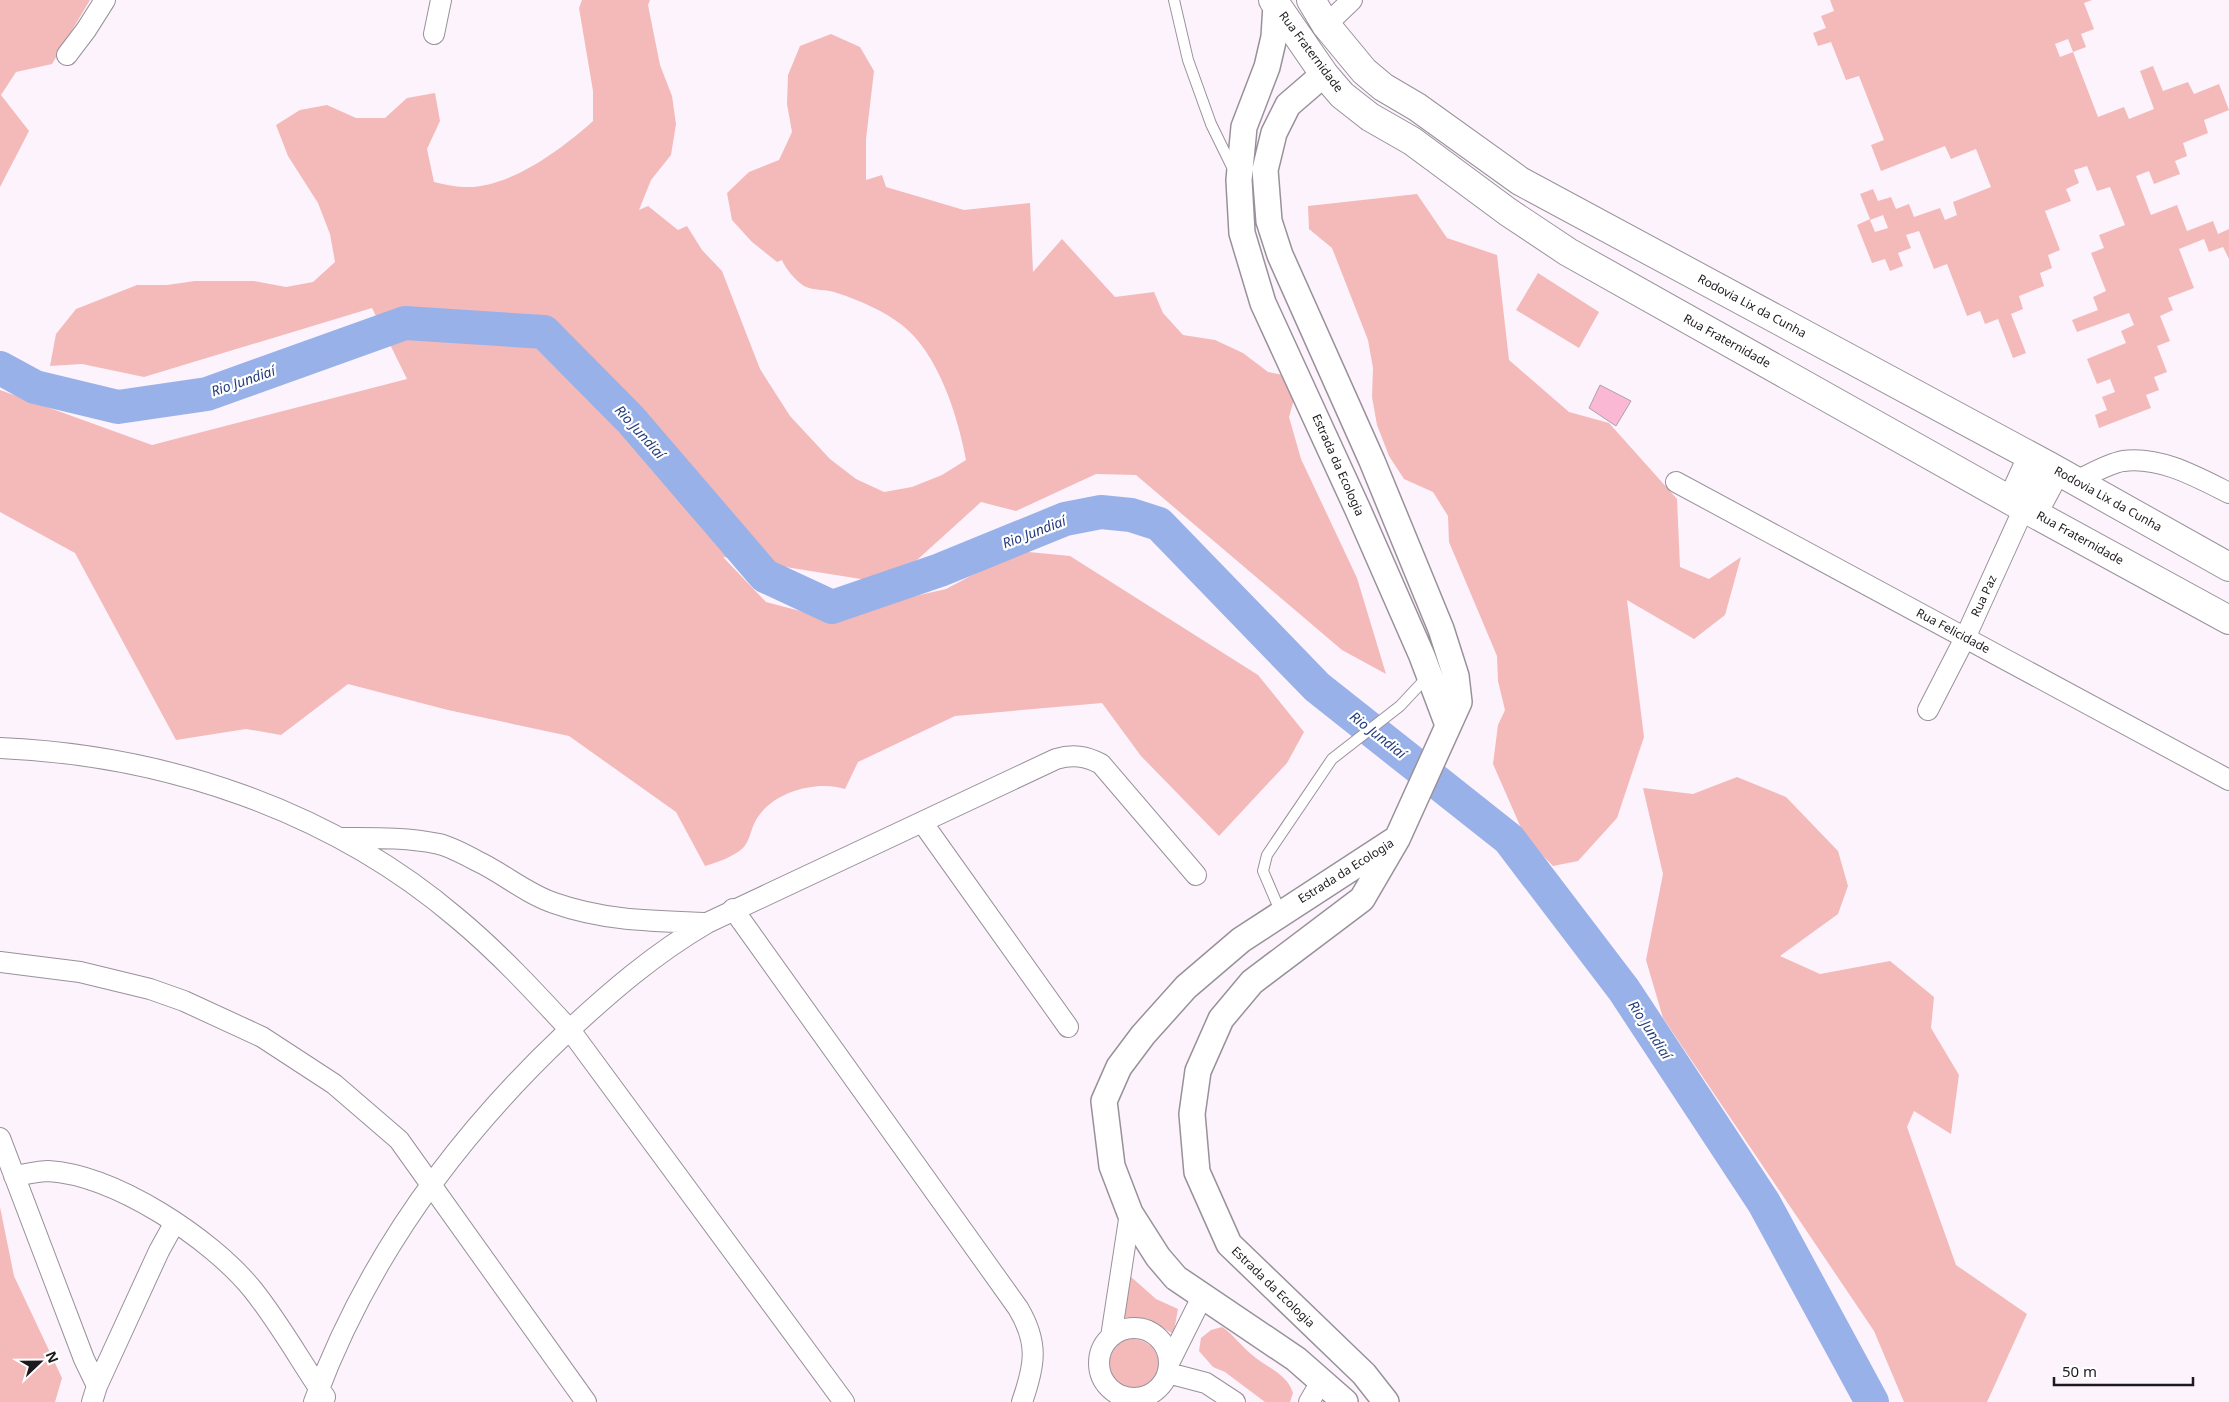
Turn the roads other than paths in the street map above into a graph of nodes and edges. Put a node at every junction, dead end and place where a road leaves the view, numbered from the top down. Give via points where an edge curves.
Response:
1 (105, 0) edge
2 (442, 0) edge
3 (1174, 0) edge
4 (1311, 0) edge
5 (1352, 0) edge
6 (1275, 3) edge
7 (1326, 25) junction
8 (434, 34) dead end
9 (67, 55) dead end
10 (1324, 74) junction
11 (1239, 180) junction
12 (2032, 456) junction
13 (2066, 475) junction
14 (1676, 482) dead end
15 (2229, 493) edge
16 (2023, 507) junction
17 (2229, 567) edge
18 (2229, 620) edge
19 (1964, 638) junction
20 (1439, 665) junction
21 (1928, 710) dead end
22 (0, 748) edge
23 (2229, 780) edge
24 (922, 822) junction
25 (340, 838) junction
26 (1397, 839) junction
27 (1196, 875) dead end
28 (733, 909) junction
29 (1281, 913) junction
30 (707, 923) junction
31 (0, 962) edge
32 (1068, 1027) dead end
33 (570, 1030) junction
34 (0, 1138) edge
35 (14, 1176) junction
36 (431, 1185) junction
37 (1130, 1212) junction
38 (175, 1222) junction
39 (1202, 1297) junction
40 (1111, 1337) junction
41 (1168, 1368) junction
42 (1322, 1380) junction
43 (95, 1394) edge
44 (320, 1397) edge
45 (586, 1402) edge
46 (844, 1402) edge
47 (1022, 1402) edge
48 (1236, 1402) edge
49 (1308, 1402) edge
50 (1346, 1402) edge
51 (1386, 1402) edge

1 - 9 street
2 - 8 street
3 - 11 lane via 1191,69 1211,124
4 - 7 main road, Rodovia Lix da Cunha
5 - 7 street
6 - 7 main road
6 - 10 main road, Rua Fraternidade
6 - 11 street, Estrada da Ecologia via 1274,37 1267,68 1244,127
7 - 10 main road
7 - 12 main road, Rodovia Lix da Cunha via 1364,71 1383,87 1417,107 1520,181
10 - 16 main road, Rua Fraternidade via 1342,95 1370,117 1412,141 1568,252
10 - 20 street, Estrada da Ecologia via 1288,105 1274,133 1265,170 1269,221 1280,255 1372,461 1441,629
11 - 20 street, Estrada da Ecologia via 1242,233 1263,302 1358,510
12 - 13 main road, Rodovia Lix da Cunha
12 - 16 main road
13 - 15 street via 2122,461 2152,462 2185,472
13 - 16 main road
13 - 17 main road, Rodovia Lix da Cunha
14 - 19 street, Rua Felicidade
16 - 18 main road, Rua Fraternidade
16 - 19 street, Rua Paz
19 - 21 street, Rua Paz
19 - 23 street, Rua Felicidade
20 - 26 street, Estrada da Ecologia via 1456,676 1459,702
20 - 29 lane via 1400,706 1332,759 1267,855 1262,871
22 - 25 street via 82,754 187,776 275,807
24 - 27 street via 1056,759 1082,756 1101,764
24 - 28 street
24 - 32 street
25 - 30 street via 440,844 479,861 514,884 588,914 622,920
25 - 33 street via 387,866 456,916 518,974
26 - 29 street, Estrada da Ecologia
26 - 51 street, Estrada da Ecologia via 1362,899 1252,982 1221,1019 1198,1070 1192,1114 1197,1172 1228,1244 1364,1374
28 - 30 street
28 - 47 street via 1018,1308 1028,1329 1033,1356 1032,1373
29 - 37 street, Estrada da Ecologia via 1241,940 1186,987 1119,1067 1104,1102 1112,1166
30 - 33 street via 626,978
31 - 36 street via 80,972 150,989 262,1037 334,1084 367,1111 399,1140
33 - 36 street via 496,1103
33 - 46 street
34 - 35 street
35 - 38 street via 47,1171 74,1177 127,1195
35 - 43 street
36 - 44 street via 358,1302 337,1343
36 - 45 street
37 - 39 street, Estrada da Ecologia via 1142,1235 1170,1271
37 - 40 street
38 - 43 street via 158,1251
38 - 44 street via 217,1252 241,1276 268,1311
39 - 41 street
39 - 42 street, Estrada da Ecologia
40 - 41 street via 1129,1328 1148,1331 1163,1344
40 - 41 street via 1104,1344 1099,1364 1104,1383 1120,1396 1139,1398 1149,1395 1157,1390
41 - 48 street via 1206,1383
42 - 49 street
42 - 50 street, Estrada da Ecologia

